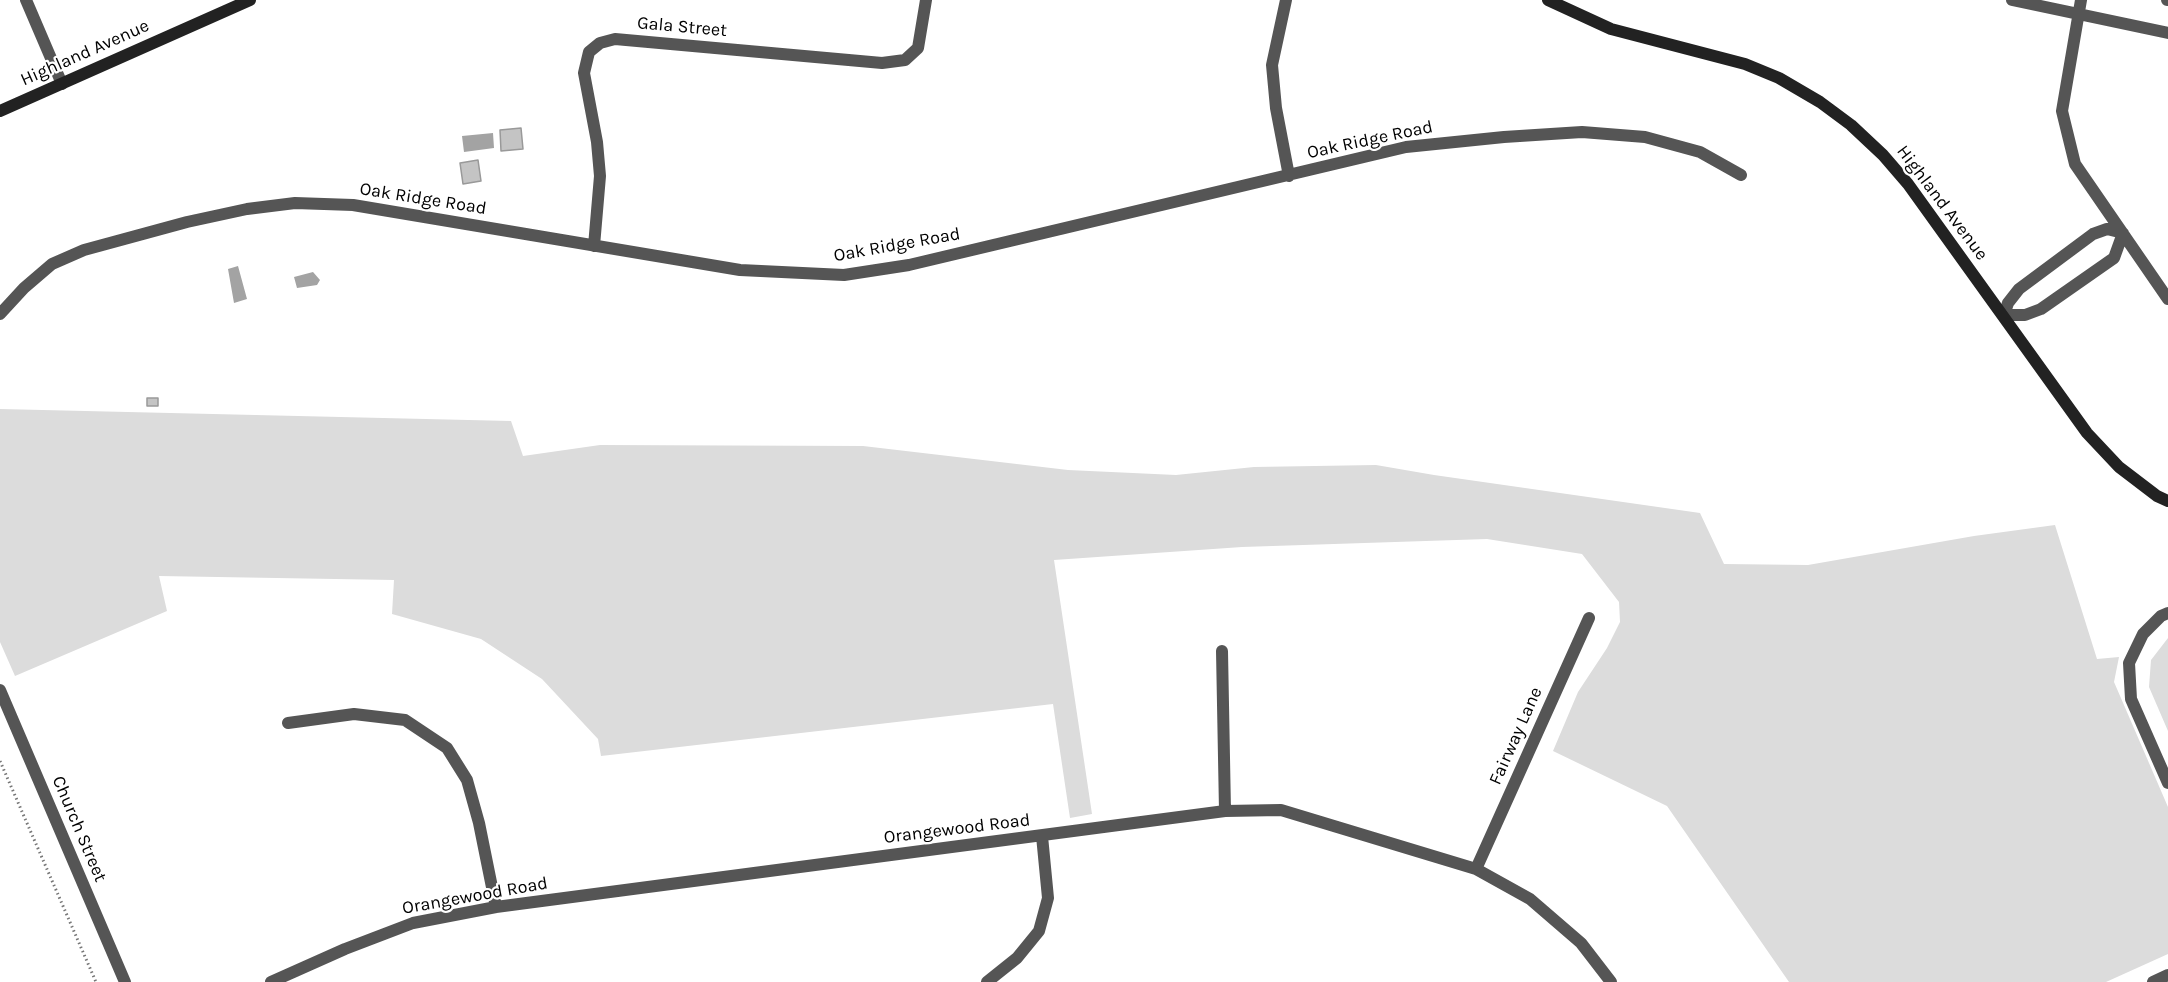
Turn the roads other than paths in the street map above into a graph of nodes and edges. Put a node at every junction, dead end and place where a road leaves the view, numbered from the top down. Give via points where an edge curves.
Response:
1 (26, 0) edge
2 (250, 0) edge
3 (926, 0) edge
4 (1286, 0) edge
5 (1548, 0) edge
6 (2012, 0) edge
7 (2081, 0) edge
8 (2079, 14) junction
9 (2168, 33) edge
10 (62, 84) junction
11 (0, 111) edge
12 (1741, 174) dead end
13 (1289, 176) junction
14 (2123, 233) junction
15 (594, 246) junction
16 (2168, 299) edge
17 (0, 314) edge
18 (2004, 315) junction
19 (2168, 501) edge
20 (2168, 613) edge
21 (1589, 618) dead end
22 (1222, 651) dead end
23 (0, 690) edge
24 (288, 723) dead end
25 (2168, 783) edge
26 (1226, 811) junction
27 (1042, 836) junction
28 (1476, 869) junction
29 (496, 907) junction
30 (2168, 975) edge
31 (125, 982) edge
32 (271, 982) edge
33 (987, 982) edge
34 (1611, 982) edge
35 (2152, 982) edge

1 - 10 street
2 - 10 main road, Highland Avenue
3 - 15 street, Gala Street via 918,48 905,60 882,63 615,39 600,43 589,52 584,73 600,176
4 - 13 street via 1272,65
5 - 18 main road, Highland Avenue via 1611,29 1745,64 1820,102 1883,154
6 - 8 street
7 - 8 street
8 - 9 street
8 - 14 street via 2062,111 2075,164
10 - 11 main road, Highland Avenue
12 - 13 street, Oak Ridge Road via 1700,152 1645,137 1582,132 1406,147
13 - 15 street, Oak Ridge Road via 909,265 844,275 740,270
14 - 16 street
14 - 18 street via 2107,230 2093,234 2019,289
14 - 18 street via 2114,258 2042,309 2025,315
15 - 17 street, Oak Ridge Road via 353,205 295,203 247,208 84,250 52,264
18 - 19 main road, Highland Avenue via 2087,433 2119,467
20 - 25 street via 2143,634 2129,663 2131,699
21 - 28 street, Fairway Lane
22 - 26 street
23 - 31 street, Church Street
24 - 29 street via 354,714 405,720 447,748 467,780
26 - 27 street, Orangewood Road
26 - 28 street, Orangewood Road via 1281,810
27 - 29 street, Orangewood Road
27 - 33 street via 1048,898 1039,931 1017,958
28 - 34 street, Orangewood Road via 1530,899 1581,942
29 - 32 street, Orangewood Road via 413,923
30 - 35 street

